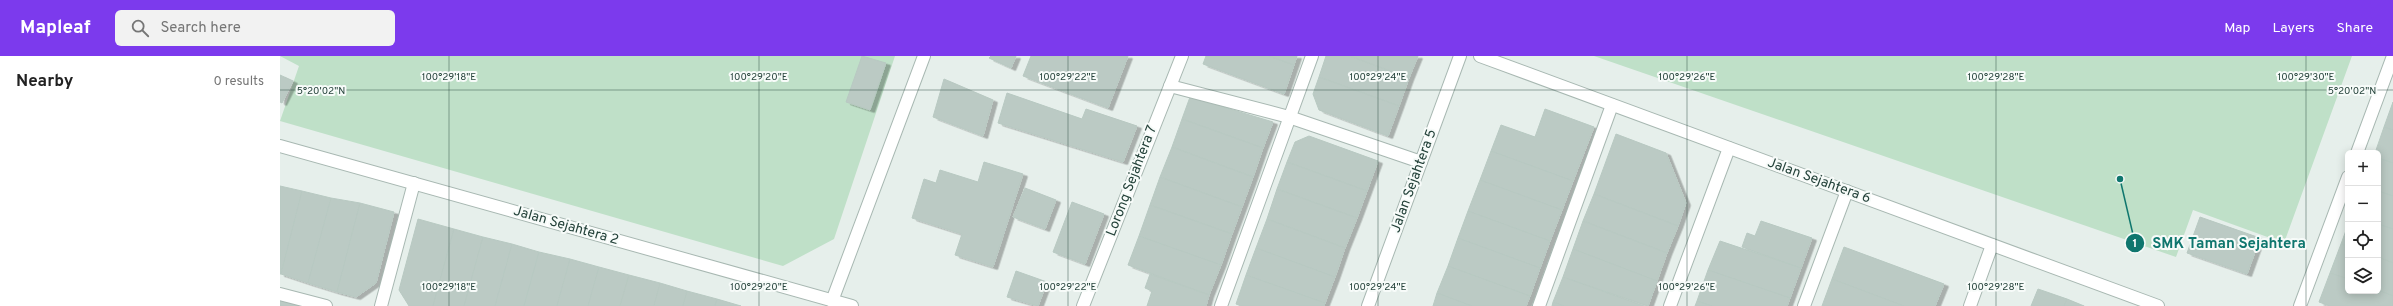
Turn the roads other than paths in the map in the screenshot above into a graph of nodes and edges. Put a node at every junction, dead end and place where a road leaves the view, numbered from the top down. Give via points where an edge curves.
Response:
1 (924, 56) edge
2 (1182, 56) edge
3 (1312, 56) edge
4 (1460, 56) edge
5 (1480, 56) edge
6 (2393, 56) edge
7 (1170, 86) junction
8 (1612, 105) junction
9 (1289, 117) junction
10 (280, 146) edge
11 (1728, 148) junction
12 (2358, 150) edge
13 (1421, 162) junction
14 (414, 183) junction
15 (2345, 185) edge
16 (1847, 191) junction
17 (1992, 245) junction
18 (280, 294) edge
19 (832, 301) junction
20 (326, 306) edge
21 (381, 306) edge
22 (852, 306) edge
23 (1083, 306) edge
24 (1221, 306) edge
25 (1368, 306) edge
26 (1539, 306) edge
27 (1670, 306) edge
28 (1804, 306) edge
29 (1970, 306) edge
30 (2158, 306) edge
31 (2300, 306) edge

1 - 19 street
2 - 7 street, Lorong Sejahtera 7
3 - 9 street
4 - 13 street, Jalan Sejahtera 5
5 - 8 street, Jalan Sejahtera 6
6 - 12 street
7 - 9 street
7 - 23 street, Lorong Sejahtera 7
8 - 11 street, Jalan Sejahtera 6
8 - 26 street
9 - 13 street
9 - 24 street
10 - 14 street, Jalan Sejahtera 2
11 - 16 street, Jalan Sejahtera 6
11 - 27 street
13 - 25 street, Jalan Sejahtera 5
14 - 19 street, Jalan Sejahtera 2
14 - 21 street
15 - 31 street
16 - 17 street, Jalan Sejahtera 6
16 - 28 street
17 - 29 street
17 - 30 street, Jalan Sejahtera 6
18 - 20 street
19 - 22 street, Jalan Sejahtera 2

